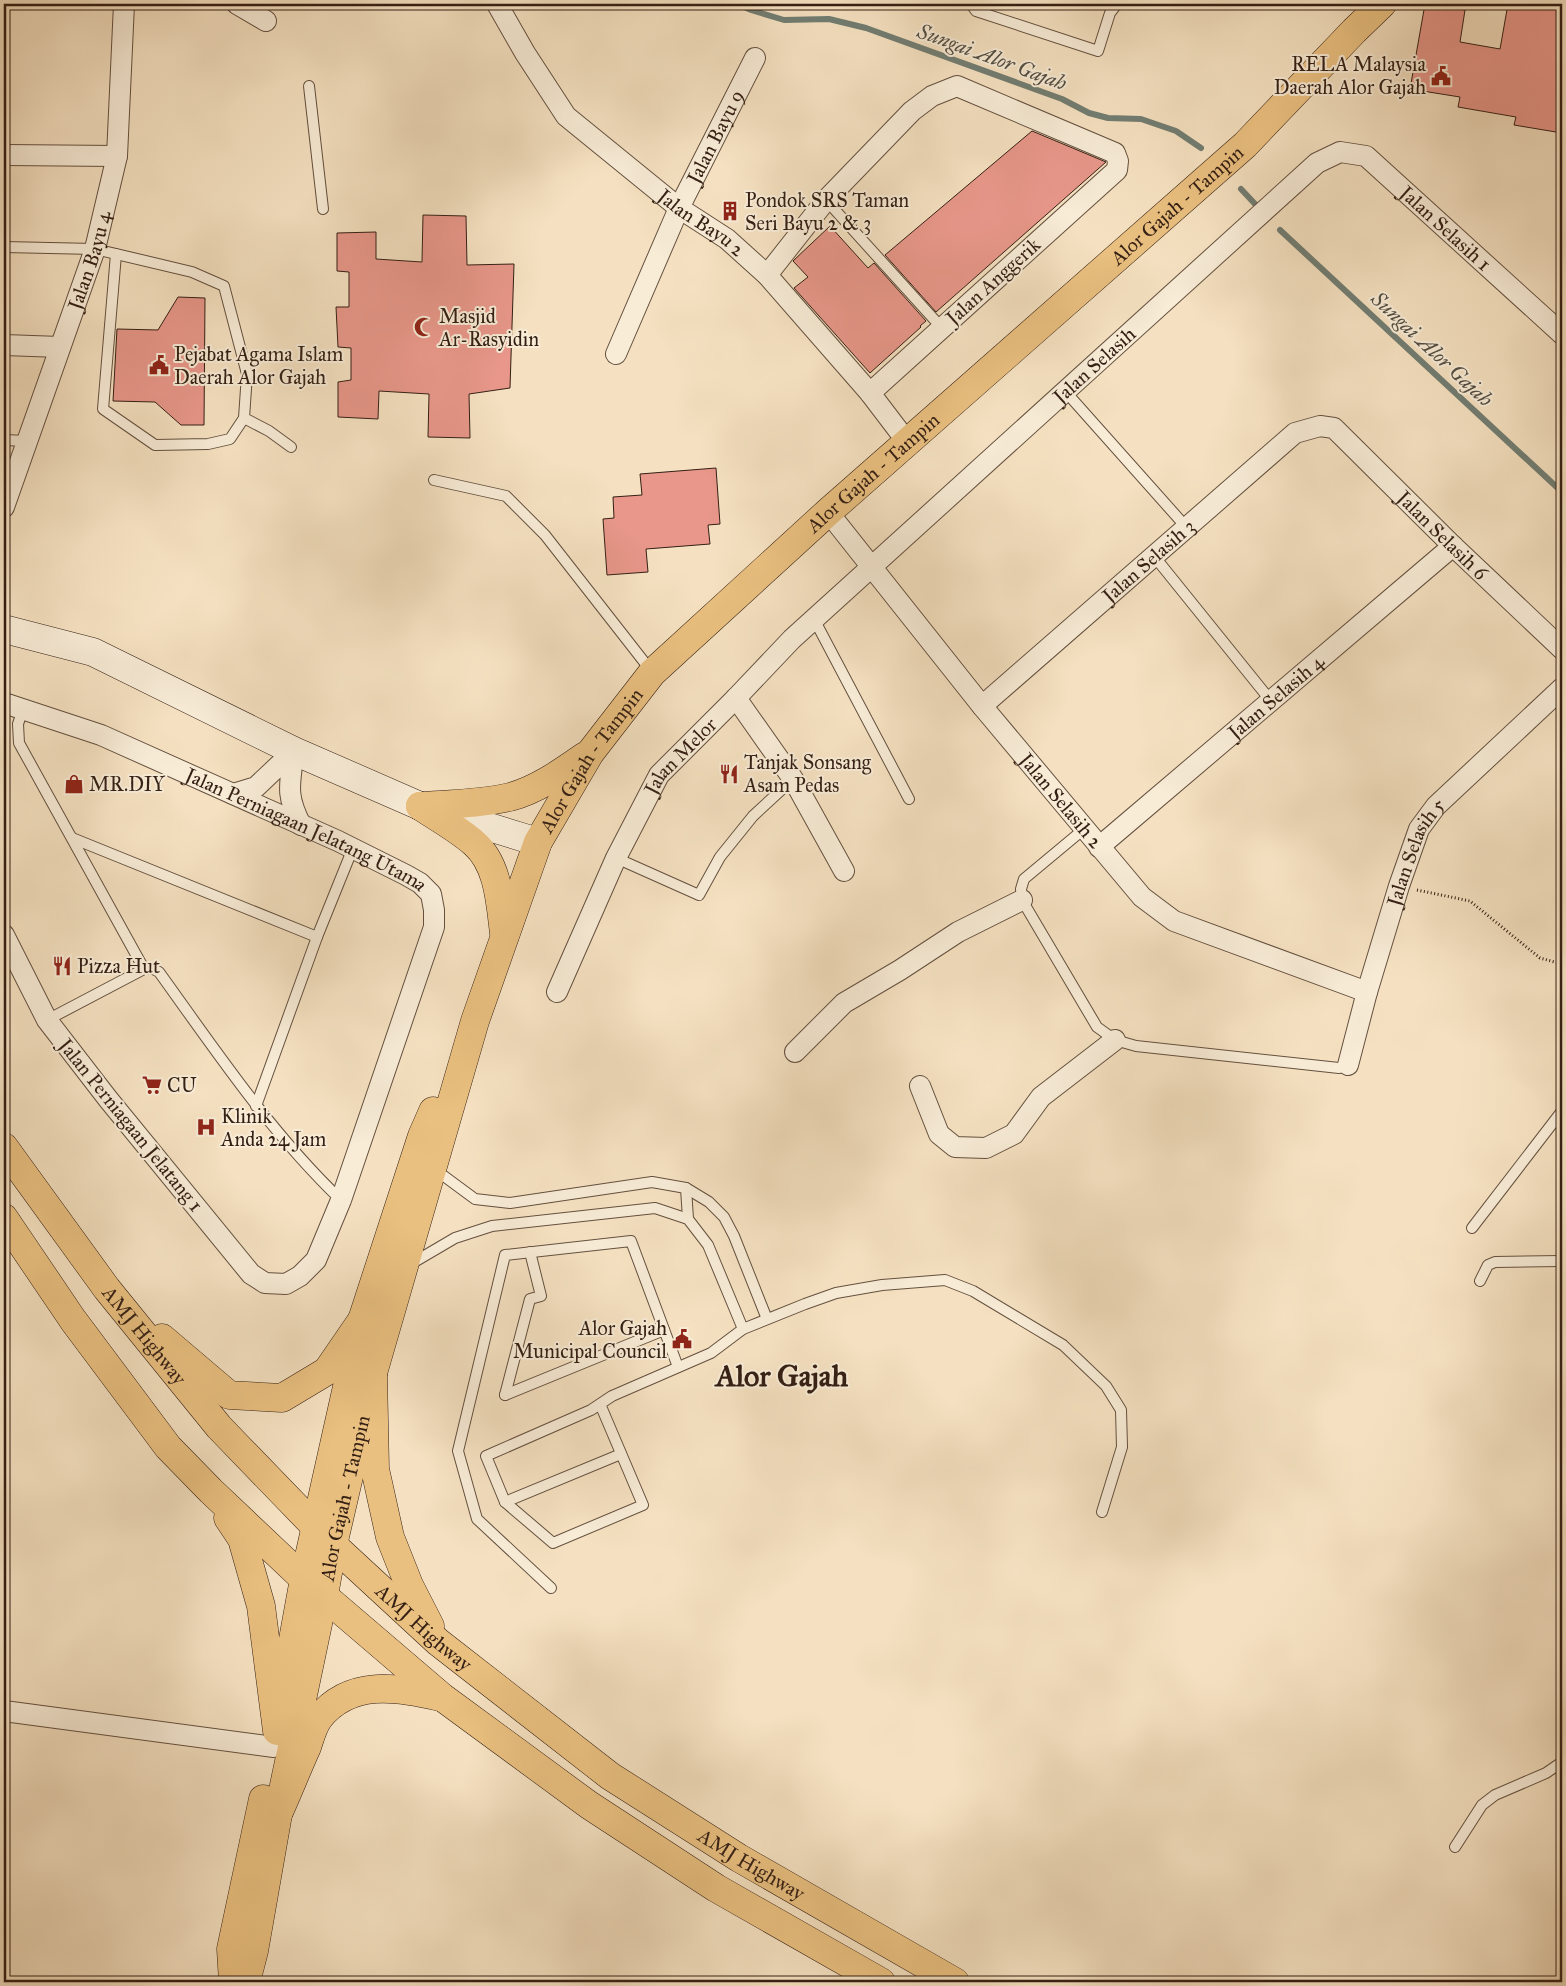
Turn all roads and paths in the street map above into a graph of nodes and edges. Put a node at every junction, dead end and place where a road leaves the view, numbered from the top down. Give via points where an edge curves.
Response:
1 (124, 4) edge
2 (237, 4) edge
3 (497, 4) edge
4 (972, 4) edge
5 (1118, 4) edge
6 (1382, 4) edge
7 (266, 21) dead end
8 (755, 58) dead end
9 (309, 86) dead end
10 (4, 155) edge
11 (117, 156) junction
12 (1317, 163) joint
13 (826, 200) junction
14 (679, 208) junction
15 (323, 209) dead end
16 (4, 247) edge
17 (95, 249) junction
18 (116, 254) junction
19 (767, 275) junction
20 (941, 327) junction
21 (1562, 334) edge
22 (4, 345) edge
23 (60, 347) junction
24 (616, 354) dead end
25 (1065, 391) junction
26 (870, 393) junction
27 (244, 418) junction
28 (1320, 426) joint
29 (4, 440) edge
30 (27, 441) junction
31 (908, 443) junction
32 (291, 447) dead end
33 (434, 480) dead end
34 (4, 507) edge
35 (828, 512) junction
36 (1187, 528) junction
37 (1453, 546) junction
38 (1154, 556) junction
39 (871, 568) junction
40 (814, 619) junction
41 (4, 629) edge
42 (1562, 648) edge
43 (652, 673) junction
44 (1562, 688) edge
45 (736, 698) junction
46 (1271, 701) junction
47 (4, 703) edge
48 (982, 706) junction
49 (23, 709) junction
50 (294, 751) junction
51 (590, 753) junction
52 (793, 779) junction
53 (233, 794) junction
54 (909, 799) dead end
55 (420, 806) junction
56 (301, 825) junction
57 (1084, 829) junction
58 (72, 838) junction
59 (538, 842) junction
60 (1099, 847) junction
61 (353, 848) junction
62 (616, 858) junction
63 (844, 871) dead end
64 (1398, 886) junction
65 (1022, 900) junction
66 (4, 935) edge
67 (317, 937) junction
68 (505, 937) junction
69 (1562, 964) edge
70 (144, 969) junction
71 (557, 992) dead end
72 (1367, 992) junction
73 (47, 1020) junction
74 (475, 1021) junction
75 (1115, 1040) junction
76 (795, 1052) dead end
77 (1348, 1065) joint
78 (920, 1086) dead end
79 (256, 1106) junction
80 (1562, 1111) edge
81 (4, 1147) edge
82 (432, 1168) junction
83 (686, 1188) junction
84 (341, 1200) junction
85 (4, 1218) edge
86 (688, 1219) junction
87 (1472, 1228) dead end
88 (530, 1252) junction
89 (1562, 1260) edge
90 (403, 1268) junction
91 (1480, 1281) dead end
92 (286, 1284) joint
93 (106, 1289) junction
94 (767, 1319) junction
95 (362, 1320) junction
96 (743, 1328) junction
97 (664, 1330) junction
98 (678, 1367) junction
99 (373, 1373) junction
100 (600, 1404) junction
101 (622, 1454) junction
102 (211, 1491) junction
103 (505, 1502) junction
104 (1102, 1512) dead end
105 (324, 1536) junction
106 (314, 1587) junction
107 (551, 1588) dead end
108 (438, 1642) junction
109 (442, 1697) junction
110 (4, 1711) edge
111 (275, 1739) junction
112 (1562, 1762) edge
113 (278, 1814) junction
114 (1455, 1848) dead end
115 (234, 1982) edge
116 (246, 1982) edge
117 (880, 1982) edge
118 (955, 1982) edge

1 - 11 street, Jalan Bayu 4
2 - 7 street
3 - 14 street, Jalan Bayu 2 via 566,116
4 - 5 lane via 976,11 1098,52 1110,13
6 - 31 main road, Alor Gajah - Tampin via 1245,145
8 - 14 street, Jalan Bayu 9
9 - 15 lane
10 - 11 street
11 - 17 street, Jalan Bayu 4
12 - 21 street, Jalan Selasih 1 via 1340,152 1366,156
12 - 25 street, Jalan Selasih
13 - 19 street
13 - 20 lane
13 - 20 street, Jalan Anggerik via 912,111 932,96 957,86 1115,153 1117,170
14 - 19 street, Jalan Bayu 2 via 727,239
14 - 24 street, Jalan Bayu 9
16 - 17 lane
17 - 18 lane
17 - 23 street, Jalan Bayu 4
18 - 27 lane via 192,272 224,286 247,374
18 - 27 lane via 103,409 155,445 208,444 230,439
19 - 26 street, Jalan Bayu 2
20 - 26 street, Jalan Anggerik
22 - 23 street
23 - 30 street, Jalan Bayu 4
25 - 36 lane
25 - 39 street, Jalan Selasih
26 - 31 street, Jalan Bayu 2
27 - 32 lane
28 - 36 street, Jalan Selasih 3 via 1295,433
28 - 37 street, Jalan Selasih 6 via 1334,428
29 - 30 lane
30 - 34 street, Jalan Bayu 4
31 - 35 main road, Alor Gajah - Tampin
33 - 43 lane via 506,496 545,535
35 - 39 street, Jalan Selasih 2
35 - 43 main road, Alor Gajah - Tampin
36 - 38 street, Jalan Selasih 3
37 - 42 street, Jalan Selasih 6
37 - 46 street, Jalan Selasih 4
38 - 46 lane
38 - 48 street, Jalan Selasih 3
39 - 40 street, Jalan Melor
39 - 48 street, Jalan Selasih 2
40 - 45 street, Jalan Melor
40 - 54 lane
41 - 50 street via 93,652
43 - 51 main road, Alor Gajah - Tampin
44 - 64 street, Jalan Selasih 5 via 1436,806 1419,829
45 - 52 street
45 - 62 street, Jalan Melor via 659,775
46 - 60 street, Jalan Selasih 4
47 - 49 street, Jalan Perniagaan Jelatang Utama
48 - 57 street, Jalan Selasih 2
49 - 53 street, Jalan Perniagaan Jelatang Utama via 101,735
49 - 58 lane via 18,724 19,743
50 - 53 street via 256,787
50 - 55 street
50 - 56 street via 289,785 291,805
51 - 55 main road via 543,783 511,796
51 - 59 main road, Alor Gajah - Tampin
52 - 62 lane via 753,816 720,857 699,896
52 - 63 street
53 - 56 street, Jalan Perniagaan Jelatang Utama
55 - 59 street
55 - 68 main road via 475,844 490,866 498,888
56 - 61 street, Jalan Perniagaan Jelatang Utama
57 - 60 street, Jalan Selasih 2
57 - 65 lane via 1024,879
58 - 67 lane
58 - 70 lane
59 - 68 main road, Alor Gajah - Tampin
60 - 72 street, Jalan Selasih 2 via 1142,897 1174,921
61 - 67 lane
61 - 84 street, Jalan Perniagaan Jelatang Utama via 420,883 431,894 434,927
62 - 71 street, Jalan Melor
64 - 69 path via 1470,901 1540,958
64 - 72 street, Jalan Selasih 5
65 - 75 lane via 1097,1027
65 - 76 street via 958,932 844,1004
66 - 73 street, Jalan Perniagaan Jelatang 1
67 - 79 lane
68 - 74 main road, Alor Gajah - Tampin
70 - 73 lane
70 - 79 lane via 159,972
72 - 77 street, Jalan Selasih 5
73 - 92 street, Jalan Perniagaan Jelatang 1 via 251,1274 265,1283
74 - 82 main road, Alor Gajah - Tampin
74 - 95 main road, Alor Gajah - Tampin via 422,1136
75 - 77 lane via 1136,1046 1339,1068
75 - 78 street via 1041,1097 1014,1134 986,1148 955,1147 939,1134
79 - 84 lane via 314,1174
80 - 87 lane
81 - 93 main road, AMJ Highway
82 - 83 lane via 475,1199 510,1203 652,1182
82 - 90 main road, Alor Gajah - Tampin
83 - 86 lane
83 - 94 lane via 709,1202 724,1217
84 - 92 street, Jalan Perniagaan Jelatang Utama via 316,1260
85 - 102 main road, AMJ Highway via 73,1320 162,1439
86 - 90 lane via 655,1208 492,1226 455,1238
86 - 96 lane via 708,1245
88 - 97 lane via 631,1240
88 - 97 lane via 541,1296 530,1300 505,1395
88 - 107 lane via 505,1255 458,1451 478,1519
89 - 91 lane via 1495,1262 1488,1265
90 - 99 main road, Alor Gajah - Tampin
93 - 95 main road via 229,1395 282,1398 327,1371
93 - 105 main road, AMJ Highway via 219,1427
94 - 96 lane
94 - 104 lane via 836,1294 882,1285 945,1280 973,1291 1063,1345 1106,1386 1121,1410 1122,1447
95 - 105 main road, Alor Gajah - Tampin
96 - 98 lane via 711,1353
97 - 98 lane
98 - 100 lane
99 - 105 main road, Alor Gajah - Tampin
99 - 108 main road via 375,1470 390,1537 409,1585
100 - 101 lane
100 - 103 lane via 486,1456
101 - 103 lane
101 - 103 lane via 643,1505 553,1543
102 - 106 main road, AMJ Highway
102 - 111 main road via 242,1539 261,1606
105 - 106 main road, Alor Gajah - Tampin
105 - 108 main road, AMJ Highway
106 - 109 main road, AMJ Highway
106 - 111 main road, Alor Gajah - Tampin
106 - 113 main road, Alor Gajah - Tampin
108 - 118 main road, AMJ Highway via 610,1776 739,1858
109 - 113 main road via 391,1689 362,1690 338,1702 318,1719
109 - 117 main road, AMJ Highway via 590,1805 716,1888
110 - 111 street
111 - 115 main road, Alor Gajah - Tampin via 231,1948
112 - 114 lane via 1495,1795 1482,1805
113 - 116 main road, Alor Gajah - Tampin

